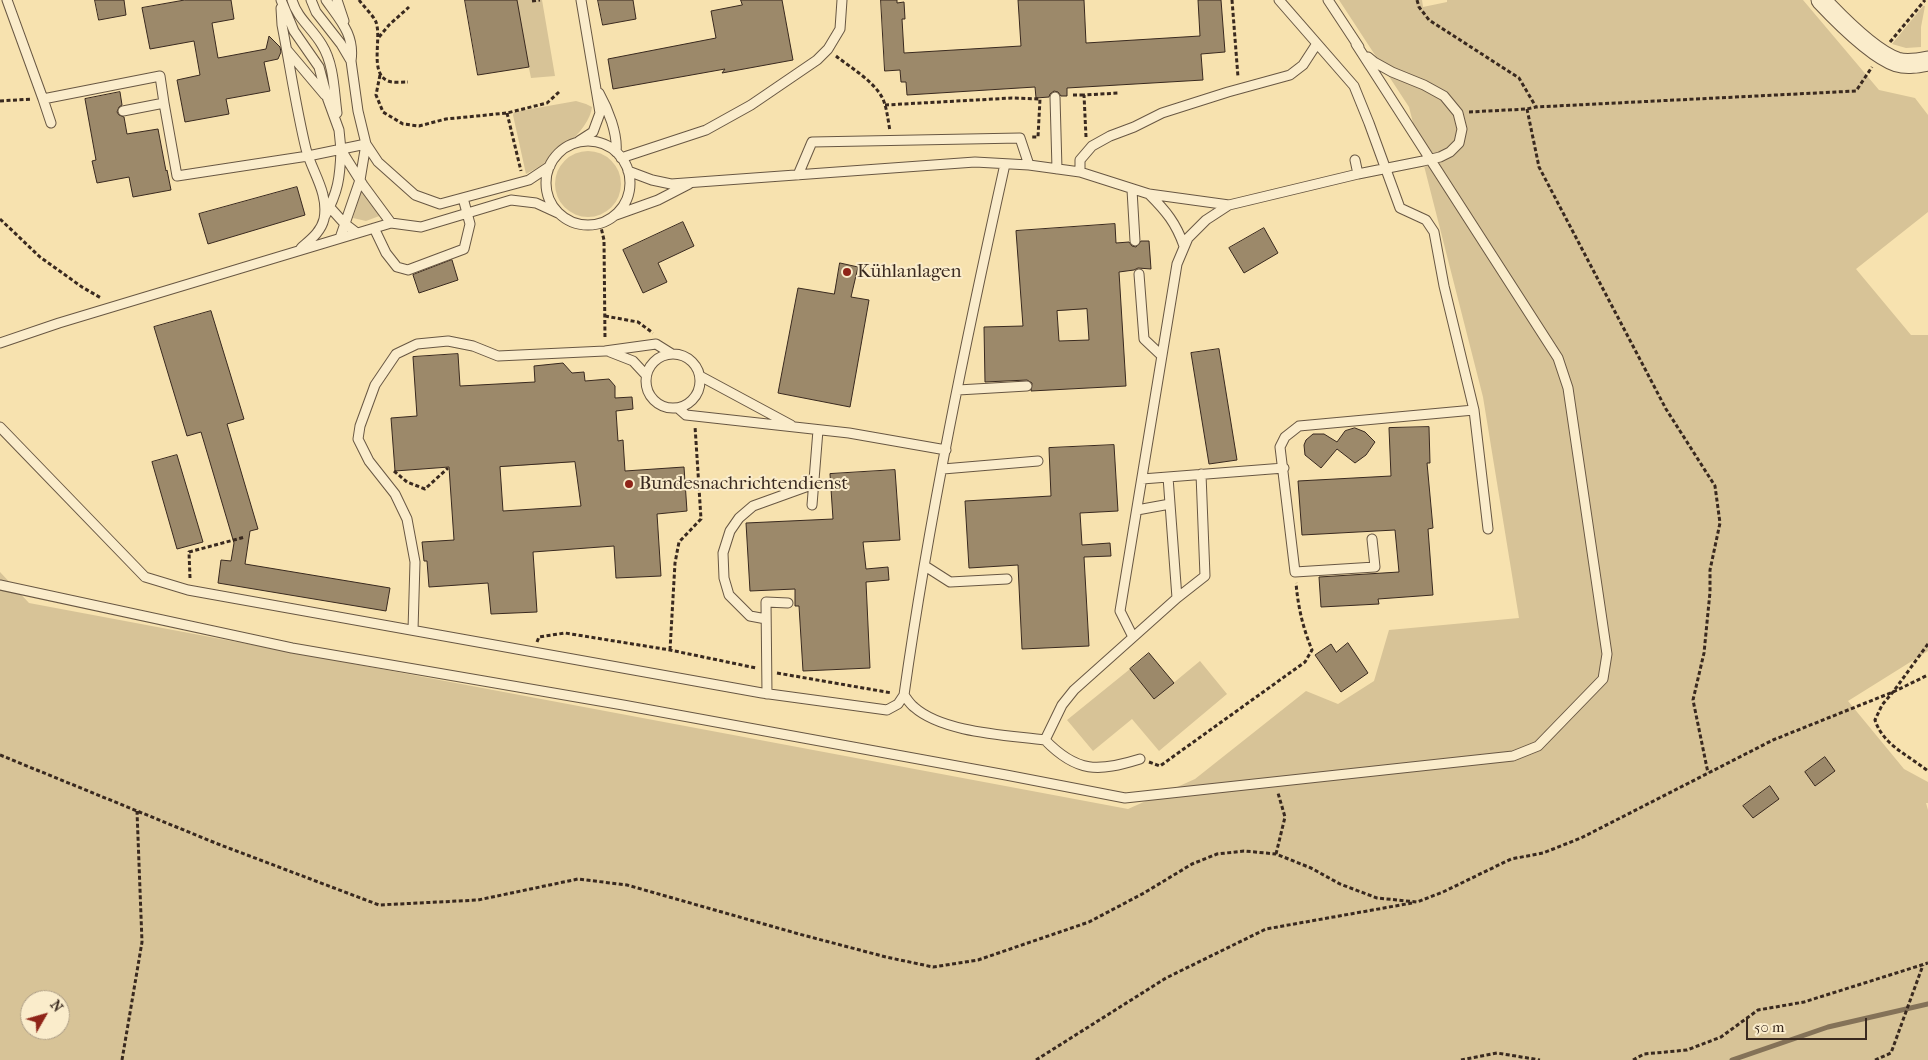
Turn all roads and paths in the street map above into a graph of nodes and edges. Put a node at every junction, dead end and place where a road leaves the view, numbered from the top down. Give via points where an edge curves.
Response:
1 (7, 0) edge
2 (281, 0) edge
3 (292, 0) edge
4 (311, 0) edge
5 (326, 0) edge
6 (337, 0) edge
7 (359, 0) edge
8 (540, 0) edge
9 (581, 0) edge
10 (842, 0) edge
11 (1232, 0) edge
12 (1279, 0) edge
13 (1328, 0) edge
14 (1417, 0) edge
15 (1822, 0) edge
16 (1925, 0) edge
17 (532, 1) dead end
18 (409, 7) dead end
19 (345, 26) junction
20 (378, 38) junction
21 (1356, 44) junction
22 (1316, 45) junction
23 (828, 49) junction
24 (287, 50) junction
25 (1880, 53) junction
26 (350, 61) junction
27 (1928, 61) edge
28 (380, 75) junction
29 (408, 82) dead end
30 (1239, 89) junction
31 (597, 91) junction
32 (559, 92) dead end
33 (1119, 93) dead end
34 (1073, 95) dead end
35 (1084, 95) junction
36 (1055, 97) dead end
37 (327, 98) junction
38 (43, 99) junction
39 (0, 101) edge
40 (164, 103) junction
41 (885, 105) junction
42 (1536, 107) junction
43 (1527, 109) junction
44 (123, 111) dead end
45 (507, 113) junction
46 (1458, 113) junction
47 (52, 123) dead end
48 (339, 130) junction
49 (1020, 138) junction
50 (891, 141) junction
51 (574, 143) junction
52 (366, 144) junction
53 (341, 150) junction
54 (1089, 150) junction
55 (619, 155) junction
56 (308, 156) junction
57 (1431, 159) junction
58 (1355, 160) dead end
59 (1005, 164) junction
60 (1029, 165) junction
61 (550, 166) junction
62 (1385, 168) junction
63 (1057, 169) junction
64 (628, 171) junction
65 (1080, 172) junction
66 (1358, 174) junction
67 (798, 175) junction
68 (360, 180) junction
69 (523, 182) junction
70 (693, 182) junction
71 (1132, 190) junction
72 (1149, 194) junction
73 (463, 198) junction
74 (324, 199) junction
75 (1229, 205) junction
76 (329, 208) junction
77 (468, 213) junction
78 (560, 214) junction
79 (613, 216) junction
80 (0, 218) edge
81 (324, 218) junction
82 (344, 223) junction
83 (600, 223) junction
84 (390, 224) junction
85 (374, 228) junction
86 (357, 233) junction
87 (340, 238) junction
88 (1135, 241) dead end
89 (1184, 246) junction
90 (300, 250) junction
91 (1139, 274) dead end
92 (115, 306) junction
93 (605, 316) junction
94 (0, 343) edge
95 (656, 344) junction
96 (605, 351) junction
97 (672, 354) junction
98 (1162, 356) junction
99 (646, 375) junction
100 (700, 376) junction
101 (1027, 386) dead end
102 (958, 390) junction
103 (678, 408) junction
104 (1474, 410) junction
105 (694, 416) junction
106 (0, 427) edge
107 (796, 427) junction
108 (818, 430) junction
109 (946, 450) junction
110 (1038, 461) dead end
111 (388, 466) dead end
112 (448, 468) dead end
113 (1284, 468) junction
114 (943, 469) junction
115 (1201, 474) junction
116 (1168, 477) junction
117 (1142, 478) junction
118 (814, 484) junction
119 (1170, 504) junction
120 (812, 505) dead end
121 (1137, 510) junction
122 (1488, 529) dead end
123 (245, 537) dead end
124 (1372, 539) dead end
125 (925, 566) junction
126 (1295, 572) junction
127 (1007, 579) dead end
128 (0, 585) edge
129 (188, 590) junction
130 (1177, 598) junction
131 (788, 602) dead end
132 (766, 620) junction
133 (413, 630) junction
134 (1133, 637) junction
135 (1928, 644) edge
136 (670, 650) junction
137 (532, 652) junction
138 (766, 670) junction
139 (1928, 675) edge
140 (1893, 692) junction
141 (767, 694) junction
142 (904, 695) junction
143 (1045, 740) junction
144 (0, 755) edge
145 (1140, 760) joint
146 (1928, 771) edge
147 (1708, 773) junction
148 (1267, 782) junction
149 (137, 811) junction
150 (1276, 854) junction
151 (1417, 902) junction
152 (1928, 963) edge
153 (1923, 964) junction
154 (122, 1060) edge
155 (1036, 1060) edge
156 (1461, 1060) edge
157 (1540, 1060) edge
158 (1633, 1060) edge
159 (1874, 1060) edge

1 - 38 lane
2 - 24 lane
2 - 37 lane via 294,32 319,66
3 - 48 lane via 330,62
4 - 26 lane
5 - 19 lane
6 - 19 lane
7 - 20 path via 376,21
8 - 17 path
9 - 31 lane
10 - 23 lane via 840,29
11 - 30 path
12 - 22 lane
13 - 21 lane
14 - 42 path via 1418,7 1429,20 1519,78
15 - 25 street
16 - 25 path
18 - 20 path
19 - 26 lane via 352,50
20 - 28 path
21 - 46 lane via 1374,62 1444,96
21 - 57 lane
22 - 30 lane via 1303,65 1290,75
22 - 62 lane via 1354,86
23 - 41 path via 872,85
23 - 55 lane via 752,105 706,130
24 - 37 lane
24 - 56 lane
25 - 27 street via 1896,62
25 - 42 path via 1856,91
26 - 52 lane
28 - 29 path via 389,82
28 - 45 path via 376,95 383,112 403,124 419,126 446,119
30 - 54 lane via 1162,113 1110,136
31 - 51 lane via 600,113 593,132
31 - 55 lane via 605,103
32 - 45 path via 546,103
33 - 35 path
34 - 35 path
35 - 54 path
36 - 63 lane
37 - 48 lane
38 - 39 path
38 - 40 lane via 160,76
38 - 47 lane
40 - 44 lane
40 - 56 lane via 177,176
41 - 49 path via 1040,99 1038,137
41 - 50 path
42 - 43 path
43 - 46 path
43 - 147 path via 1539,167 1666,409 1715,486 1720,523 1710,570 1704,653 1693,700
45 - 69 path
46 - 57 lane via 1462,129 1459,143 1450,152
48 - 53 lane
49 - 50 lane
49 - 60 lane
50 - 67 lane via 812,142
51 - 55 lane via 596,142
51 - 61 lane via 560,152
52 - 53 lane
52 - 68 lane
52 - 73 lane via 378,162 415,196 440,204
53 - 56 lane
53 - 68 lane
53 - 76 lane via 336,196
54 - 65 lane via 1080,160
55 - 64 lane
56 - 74 lane
57 - 62 lane
57 - 148 lane via 1558,358 1568,388 1607,654 1603,679 1538,746 1513,756
58 - 66 lane
59 - 60 lane
59 - 67 lane via 975,162
59 - 102 lane
60 - 63 lane
61 - 69 lane
61 - 78 lane via 546,178 547,191
62 - 66 lane
62 - 104 lane via 1400,208 1426,220 1434,232
63 - 65 lane
64 - 70 lane via 671,184
64 - 79 lane via 628,196
65 - 71 lane
66 - 75 lane
67 - 70 lane
68 - 82 lane
68 - 84 lane
69 - 73 lane
70 - 79 lane via 658,200
71 - 72 lane
71 - 88 lane
72 - 75 lane
72 - 89 lane via 1168,212
73 - 77 lane
74 - 76 lane
74 - 81 lane
75 - 89 lane via 1206,220
76 - 81 lane
76 - 82 lane
77 - 78 lane via 511,200 536,203
77 - 84 lane via 422,227
77 - 85 lane via 470,224 464,249 408,270 397,266 386,253
78 - 83 lane via 579,224
79 - 83 lane
80 - 92 path via 40,256
81 - 90 lane via 319,231
82 - 86 lane
82 - 87 lane
83 - 93 path via 604,240
84 - 85 lane
85 - 86 lane
86 - 87 lane
87 - 90 lane
89 - 98 lane via 1177,264
90 - 92 lane
91 - 98 lane via 1144,339
92 - 94 lane
93 - 95 path via 638,322 654,334
93 - 96 path
95 - 96 lane
95 - 97 lane
96 - 99 lane via 633,361
96 - 133 lane via 498,356 448,341 418,344 396,354 375,385 358,439 395,494 407,519 415,562
97 - 99 lane via 658,358
97 - 100 lane via 680,354 693,362
98 - 117 lane
99 - 103 lane via 651,397 663,406
100 - 103 lane via 696,397
100 - 107 lane
101 - 102 lane
102 - 109 lane
103 - 105 lane via 686,415
104 - 113 lane via 1298,426 1284,437 1280,447
104 - 122 lane
105 - 107 lane
105 - 136 path via 701,519 679,542
106 - 129 lane via 145,577
107 - 108 lane
108 - 109 lane
108 - 118 lane
109 - 114 lane
110 - 114 lane
111 - 112 path via 407,482 425,489
113 - 115 lane
113 - 126 lane
114 - 125 lane
115 - 116 lane
115 - 130 lane via 1205,576
116 - 117 lane
116 - 119 lane
117 - 121 lane
118 - 120 lane
118 - 132 lane via 753,506 730,531 723,553 724,578 729,595 750,616
119 - 121 lane
119 - 130 lane
121 - 134 lane via 1120,611
123 - 129 path via 189,552
124 - 126 lane via 1375,567
125 - 127 lane via 950,582
125 - 142 lane
126 - 145 path via 1298,605 1312,650 1304,662 1160,766
128 - 148 lane via 292,648 623,705 1125,798
129 - 133 lane
130 - 134 lane
131 - 132 lane via 766,602
132 - 138 lane
133 - 137 lane
134 - 143 lane via 1074,690 1062,705
135 - 140 path
136 - 137 path via 565,633 539,637
136 - 138 path
137 - 141 lane
138 - 141 lane
138 - 142 path
139 - 140 path
140 - 146 path via 1882,704 1875,720 1878,731
140 - 147 path via 1773,740
141 - 142 lane via 887,710 898,704
142 - 143 lane via 914,707 938,721 962,729
143 - 145 lane via 1059,755 1078,766 1099,767
144 - 149 path
147 - 151 path via 1581,838 1543,853 1511,859
148 - 150 path via 1278,792 1285,817
149 - 150 path via 379,905 478,900 578,879 627,885 799,934 933,967 978,960 1089,922 1192,864 1217,854 1244,851
149 - 154 path via 142,942
150 - 151 path via 1377,898
151 - 155 path via 1266,929 1166,978
152 - 153 path
153 - 158 path via 1804,1002 1758,1010 1721,1037 1687,1050 1644,1054
153 - 159 path via 1891,1053
156 - 157 path via 1497,1052

